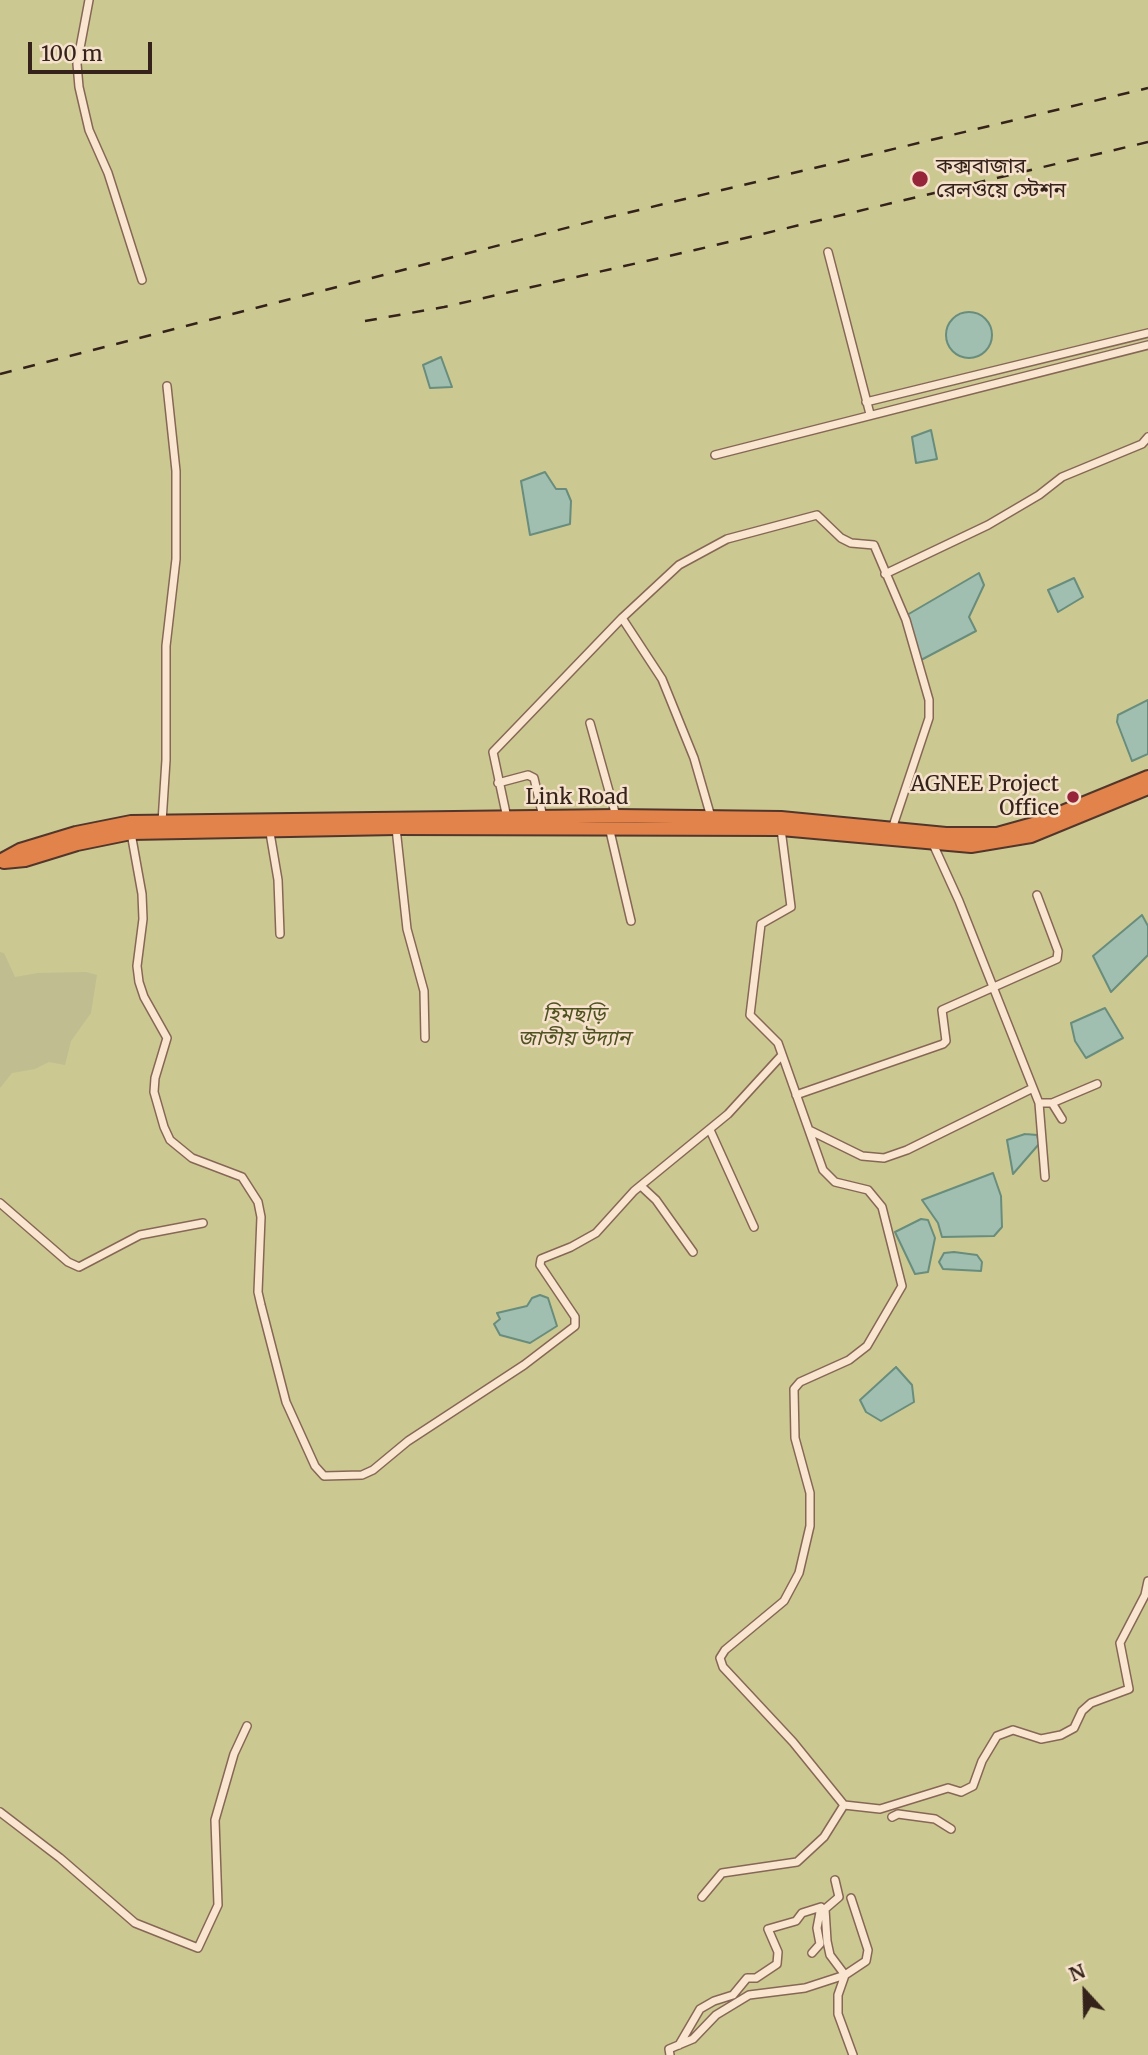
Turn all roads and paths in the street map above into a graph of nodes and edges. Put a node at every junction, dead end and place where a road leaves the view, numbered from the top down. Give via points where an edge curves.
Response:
1 (89, 0) edge
2 (828, 252) dead end
3 (142, 280) dead end
4 (1148, 334) edge
5 (1148, 345) edge
6 (167, 386) dead end
7 (866, 402) junction
8 (870, 414) junction
9 (1148, 437) edge
10 (715, 455) dead end
11 (886, 574) junction
12 (622, 618) junction
13 (590, 723) dead end
14 (1148, 776) edge
15 (498, 783) junction
16 (1148, 788) edge
17 (543, 817) junction
18 (507, 818) junction
19 (711, 818) junction
20 (613, 821) junction
21 (162, 822) junction
22 (269, 826) junction
23 (396, 828) junction
24 (781, 829) junction
25 (131, 833) junction
26 (890, 834) junction
27 (933, 844) junction
28 (0, 861) edge
29 (1037, 895) dead end
30 (631, 921) dead end
31 (280, 934) dead end
32 (991, 987) junction
33 (425, 1038) dead end
34 (782, 1055) junction
35 (1097, 1084) dead end
36 (1033, 1088) junction
37 (796, 1095) junction
38 (1052, 1102) junction
39 (1039, 1103) junction
40 (1062, 1119) dead end
41 (710, 1130) junction
42 (808, 1130) junction
43 (1045, 1177) dead end
44 (642, 1186) junction
45 (0, 1203) edge
46 (203, 1223) dead end
47 (754, 1227) dead end
48 (693, 1252) dead end
49 (1148, 1581) edge
50 (247, 1726) dead end
51 (844, 1805) junction
52 (0, 1812) edge
53 (892, 1817) dead end
54 (950, 1829) dead end
55 (835, 1880) dead end
56 (702, 1897) dead end
57 (851, 1898) dead end
58 (812, 1953) dead end
59 (845, 1975) junction
60 (679, 2045) junction
61 (670, 2055) edge
62 (853, 2055) edge

1 - 3 street via 77,64 81,99
2 - 7 street
4 - 7 street
5 - 8 street
6 - 21 street via 176,471 176,535 166,646
7 - 8 street
8 - 10 street
9 - 11 street via 1142,444 1062,477 988,525
11 - 12 street via 874,545 851,543 825,519 812,515 727,539 700,552 666,576
11 - 26 street via 906,620 929,700 929,718
12 - 15 street via 496,747 492,755
12 - 19 street via 662,679 694,758
13 - 20 street
14 - 26 highway, Link Road via 1045,820 997,834
15 - 17 street via 528,775 534,778
15 - 18 street
16 - 27 highway, Link Road via 1031,836 971,846
17 - 18 highway, Link Road
17 - 20 highway, Link Road
18 - 22 highway, Link Road
19 - 20 highway, Link Road
19 - 26 highway, Link Road via 781,818
20 - 23 highway, Link Road
20 - 24 highway, Link Road
20 - 30 street
21 - 22 highway, Link Road
21 - 28 highway, Link Road via 131,822 76,833
22 - 23 highway, Link Road
22 - 25 highway, Link Road
22 - 31 street
23 - 33 street via 407,929 424,991
24 - 26 highway, Link Road
24 - 34 street via 791,908 761,924 749,1008 754,1020 775,1038
25 - 28 highway, Link Road via 25,860
25 - 44 street via 143,919 136,966 144,998 167,1038 154,1092 164,1127 170,1140 192,1158 242,1177 258,1202 261,1305 286,1402 324,1476 362,1475 373,1470 575,1326 575,1317 540,1261 596,1233
26 - 27 highway, Link Road
27 - 32 street
29 - 32 street via 1057,959
32 - 36 street
32 - 37 street via 942,1010 943,1044
34 - 37 street
34 - 41 street
35 - 38 street
36 - 39 street
36 - 42 street via 884,1158 862,1156
37 - 42 street
38 - 39 street
38 - 40 street
39 - 43 street
41 - 44 street
41 - 47 street
42 - 51 street via 828,1177 868,1190 882,1207 902,1286 867,1346 794,1389 795,1438 810,1493 810,1526 799,1573 785,1601 720,1658 723,1667
44 - 48 street
45 - 46 street via 79,1268 140,1235
49 - 51 street via 1120,1643 1129,1689 1091,1703 1074,1728 1061,1735 1041,1739 1013,1730 997,1736 973,1786 961,1792 948,1788 880,1809
50 - 52 street via 215,1820 218,1905 198,1948 135,1923
51 - 56 street via 824,1837 797,1862 722,1872
53 - 54 street via 935,1819
55 - 59 street via 839,1897 825,1909 827,1941 830,1955
57 - 59 street via 867,1950 866,1961
58 - 60 street via 820,1944 821,1908 768,1929 778,1952 777,1964 756,1978 747,1978 733,1996 700,2010
59 - 60 street via 785,1993 749,1996
59 - 62 street via 838,2014
60 - 61 street via 670,2049

